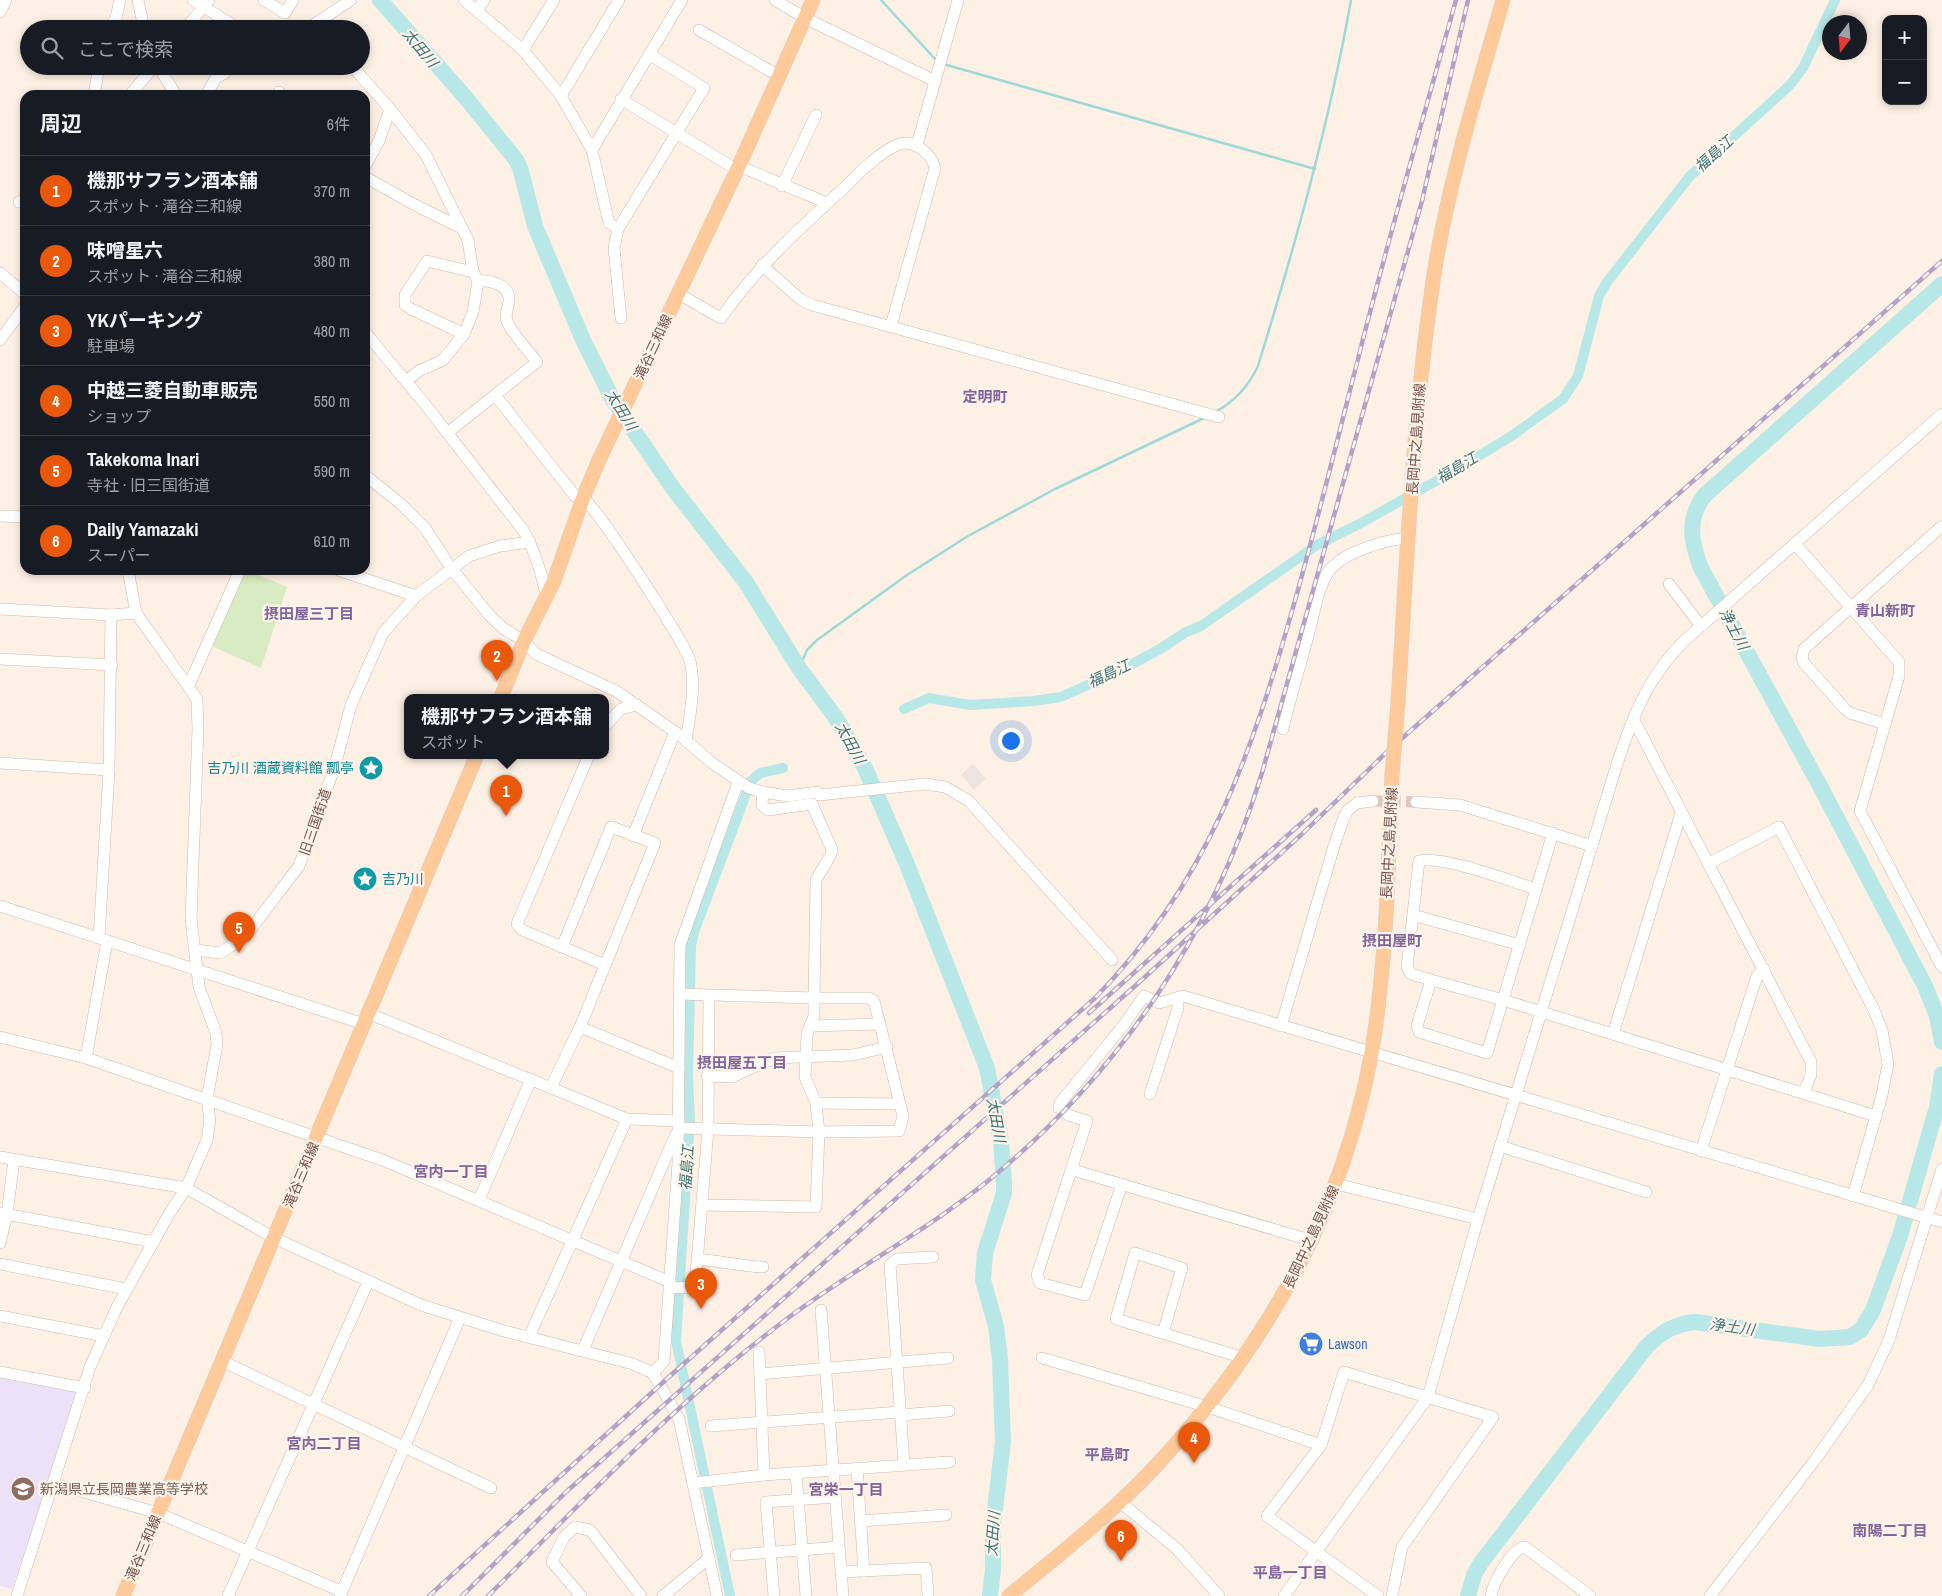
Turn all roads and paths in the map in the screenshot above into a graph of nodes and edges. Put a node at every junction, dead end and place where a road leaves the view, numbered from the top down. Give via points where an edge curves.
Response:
1 (6, 0) edge
2 (120, 0) edge
3 (138, 0) edge
4 (193, 0) edge
5 (264, 0) edge
6 (293, 0) edge
7 (351, 0) edge
8 (464, 0) edge
9 (484, 0) edge
10 (554, 0) edge
11 (619, 0) edge
12 (682, 0) edge
13 (775, 0) edge
14 (813, 0) edge
15 (958, 0) edge
16 (1503, 0) edge
17 (206, 4) edge
18 (478, 11) junction
19 (0, 12) edge
20 (805, 18) junction
21 (115, 20) edge
22 (142, 20) edge
23 (193, 20) edge
24 (227, 20) edge
25 (321, 20) edge
26 (698, 30) dead end
27 (523, 50) junction
28 (649, 54) junction
29 (97, 75) edge
30 (148, 75) edge
31 (162, 75) edge
32 (221, 75) edge
33 (360, 75) edge
34 (779, 76) junction
35 (935, 81) junction
36 (95, 90) edge
37 (134, 90) edge
38 (173, 90) edge
39 (209, 90) edge
40 (562, 96) junction
41 (621, 99) junction
42 (390, 110) junction
43 (816, 115) dead end
44 (678, 133) junction
45 (917, 145) junction
46 (592, 150) junction
47 (370, 157) edge
48 (738, 168) junction
49 (370, 180) edge
50 (782, 186) junction
51 (827, 204) junction
52 (462, 228) junction
53 (618, 229) junction
54 (762, 265) junction
55 (0, 273) edge
56 (475, 276) junction
57 (20, 290) edge
58 (679, 294) junction
59 (20, 313) edge
60 (621, 318) dead end
61 (891, 326) junction
62 (464, 334) junction
63 (370, 338) edge
64 (0, 340) edge
65 (406, 381) junction
66 (495, 396) junction
67 (1942, 414) edge
68 (1219, 417) dead end
69 (447, 433) junction
70 (370, 479) edge
71 (583, 498) junction
72 (0, 516) edge
73 (20, 517) edge
74 (1942, 526) edge
75 (1410, 531) junction
76 (530, 542) junction
77 (1795, 544) junction
78 (451, 568) junction
79 (129, 575) edge
80 (238, 575) edge
81 (353, 575) edge
82 (1669, 584) dead end
83 (416, 596) junction
84 (547, 599) junction
85 (1851, 607) junction
86 (0, 609) edge
87 (136, 613) junction
88 (111, 615) junction
89 (1701, 626) junction
90 (524, 642) junction
91 (0, 659) edge
92 (112, 665) junction
93 (189, 686) junction
94 (502, 694) edge
95 (637, 705) junction
96 (1634, 720) junction
97 (609, 722) edge
98 (1885, 724) junction
99 (1283, 729) dead end
100 (675, 732) junction
101 (686, 741) junction
102 (475, 759) edge
103 (587, 759) edge
104 (0, 763) edge
105 (109, 770) junction
106 (740, 783) junction
107 (760, 792) junction
108 (1373, 801) tunnel mouth
109 (1416, 802) tunnel mouth
110 (1681, 813) junction
111 (1553, 833) junction
112 (634, 836) junction
113 (1592, 846) junction
114 (1708, 864) junction
115 (1536, 889) junction
116 (0, 906) edge
117 (1413, 916) junction
118 (103, 939) junction
119 (1520, 945) junction
120 (562, 947) junction
121 (196, 950) junction
122 (1112, 960) dead end
123 (605, 965) junction
124 (1942, 967) edge
125 (1764, 969) junction
126 (199, 972) junction
127 (1431, 980) junction
128 (682, 994) junction
129 (704, 995) junction
130 (814, 998) junction
131 (1178, 998) junction
132 (1503, 1000) junction
133 (1542, 1013) junction
134 (367, 1019) junction
135 (880, 1024) junction
136 (580, 1026) junction
137 (811, 1026) junction
138 (1282, 1026) junction
139 (1613, 1034) junction
140 (0, 1037) edge
141 (887, 1047) junction
142 (1371, 1053) junction
143 (806, 1056) junction
144 (86, 1058) junction
145 (679, 1068) junction
146 (1728, 1069) junction
147 (707, 1076) junction
148 (531, 1079) junction
149 (551, 1087) junction
150 (1804, 1092) junction
151 (1150, 1094) dead end
152 (1517, 1094) junction
153 (207, 1099) junction
154 (816, 1103) junction
155 (900, 1104) junction
156 (1876, 1116) junction
157 (627, 1119) junction
158 (680, 1126) junction
159 (705, 1129) junction
160 (819, 1132) junction
161 (317, 1138) junction
162 (1500, 1146) junction
163 (1701, 1151) junction
164 (0, 1158) edge
165 (14, 1160) junction
166 (1942, 1169) edge
167 (1073, 1170) junction
168 (1122, 1184) junction
169 (1336, 1184) junction
170 (186, 1188) junction
171 (1646, 1192) dead end
172 (1853, 1196) junction
173 (479, 1200) junction
174 (703, 1205) junction
175 (4, 1213) edge
176 (1928, 1218) junction
177 (1478, 1219) junction
178 (1942, 1222) edge
179 (274, 1238) junction
180 (573, 1241) junction
181 (1313, 1241) junction
182 (0, 1242) edge
183 (154, 1242) junction
184 (933, 1257) dead end
185 (697, 1259) junction
186 (622, 1261) junction
187 (0, 1264) edge
188 (764, 1266) dead end
189 (368, 1282) junction
190 (671, 1286) junction
191 (126, 1289) junction
192 (821, 1310) dead end
193 (0, 1316) edge
194 (460, 1318) junction
195 (1163, 1333) junction
196 (104, 1336) junction
197 (529, 1337) junction
198 (583, 1350) junction
199 (759, 1352) dead end
200 (948, 1358) dead end
201 (1042, 1358) dead end
202 (1244, 1358) junction
203 (222, 1361) junction
204 (896, 1362) junction
205 (826, 1370) junction
206 (0, 1372) edge
207 (653, 1373) junction
208 (760, 1374) junction
209 (85, 1388) junction
210 (1428, 1397) junction
211 (314, 1404) junction
212 (1208, 1407) junction
213 (948, 1411) dead end
214 (900, 1414) junction
215 (829, 1417) junction
216 (762, 1422) junction
217 (711, 1426) dead end
218 (1321, 1445) junction
219 (405, 1446) junction
220 (950, 1462) dead end
221 (904, 1464) junction
222 (857, 1469) junction
223 (833, 1471) junction
224 (796, 1473) junction
225 (764, 1475) junction
226 (695, 1482) junction
227 (55, 1484) junction
228 (491, 1488) dead end
229 (836, 1497) junction
230 (798, 1500) junction
231 (1120, 1502) junction
232 (158, 1513) junction
233 (946, 1514) dead end
234 (861, 1521) junction
235 (839, 1547) junction
236 (803, 1549) junction
237 (249, 1551) junction
238 (771, 1552) junction
239 (1316, 1552) junction
240 (736, 1555) dead end
241 (709, 1558) junction
242 (864, 1570) junction
243 (841, 1572) junction
244 (340, 1594) edge
245 (17, 1596) edge
246 (123, 1596) edge
247 (228, 1596) edge
248 (580, 1596) edge
249 (641, 1596) edge
250 (663, 1596) edge
251 (717, 1596) edge
252 (774, 1596) edge
253 (806, 1596) edge
254 (843, 1596) edge
255 (928, 1596) edge
256 (1009, 1596) edge
257 (1219, 1596) edge
258 (1284, 1596) edge
259 (1378, 1596) edge
260 (1392, 1596) edge
261 (1491, 1596) edge
262 (1590, 1596) edge
263 (1710, 1596) edge

1 - 19 street
2 - 21 street
3 - 22 street
4 - 17 street
5 - 6 street via 284,13
7 - 25 street
8 - 18 street
9 - 18 street
10 - 27 street
11 - 40 street
12 - 28 street
13 - 20 street
14 - 20 main road, 滝谷三和線
15 - 35 street
16 - 75 main road, 長岡中之島見附線 via 1463,146 1437,259 1422,372
17 - 23 street
17 - 24 street
18 - 27 street
20 - 34 main road, 滝谷三和線
20 - 35 street
26 - 34 street
27 - 40 street
28 - 41 street
28 - 44 street via 704,88
29 - 36 street
30 - 37 street
31 - 38 street
32 - 39 street
33 - 42 street
34 - 48 main road, 滝谷三和線
35 - 45 street
40 - 46 street
41 - 44 street
41 - 46 street
42 - 47 street
42 - 52 street via 426,155
43 - 50 street
44 - 48 street
44 - 53 street
45 - 51 street via 904,143 891,149
45 - 61 street via 931,157 935,168
46 - 53 street via 609,223
48 - 50 street
48 - 58 main road, 滝谷三和線
49 - 52 street
50 - 51 street
51 - 54 street
52 - 56 street via 468,240
53 - 60 street via 614,248
54 - 58 street via 721,318
54 - 61 street via 800,299 812,305
55 - 57 street
56 - 62 street via 473,312
56 - 62 street via 427,261 405,295 405,305 411,309
56 - 66 street via 507,291 510,299 506,315 508,323 537,362
58 - 71 main road, 滝谷三和線
59 - 64 street
61 - 68 street
62 - 65 street via 443,360
63 - 65 street
65 - 69 street
66 - 69 street
66 - 71 street via 575,496
67 - 77 street
69 - 76 street
70 - 78 street via 425,528
71 - 84 main road, 滝谷三和線
71 - 101 street via 632,566 689,658 692,680
72 - 73 street
74 - 85 street
75 - 99 street via 1354,553 1329,571 1316,606
75 - 142 main road, 長岡中之島見附線, bridge via 1392,775 1385,942
76 - 78 street, 旧三国街道 via 481,551
76 - 84 street
77 - 85 street
77 - 89 street
78 - 83 street, 旧三国街道
78 - 90 street via 490,616
79 - 87 street
80 - 93 street
81 - 83 street
82 - 89 street
83 - 121 street, 旧三国街道 via 378,641 351,705 335,766 300,866 245,937 220,953
84 - 90 main road, 滝谷三和線
85 - 98 street via 1900,662
85 - 98 street via 1804,649 1802,659 1850,713
86 - 88 street
87 - 88 street
87 - 93 street
88 - 92 street
89 - 96 street via 1660,669 1640,701
90 - 94 main road, 滝谷三和線
90 - 95 street via 536,654 600,682
91 - 92 street
92 - 105 street
93 - 121 street via 197,699 198,714 192,912
95 - 97 street via 621,709
95 - 100 street
96 - 110 street
96 - 113 street
98 - 124 street via 1860,811
100 - 101 street
100 - 112 street
101 - 106 street
102 - 134 main road, 滝谷三和線
103 - 120 street via 517,924 522,930
104 - 105 street
105 - 118 street
106 - 107 street
106 - 128 street via 680,946
107 - 122 street via 788,796 919,784 945,787 969,801
107 - 130 street via 762,805 768,810 812,804 832,850 816,880
108 - 138 street via 1357,803 1344,816
109 - 111 street via 1460,805
110 - 114 street
110 - 139 street
111 - 113 street
111 - 115 street
112 - 120 street via 611,827
112 - 123 street via 655,843
113 - 133 street
114 - 125 street
114 - 156 street via 1779,827 1882,1030 1888,1064
115 - 117 street via 1427,859 1419,861
115 - 119 street
116 - 118 street
117 - 119 street
117 - 127 street via 1407,968 1411,974
118 - 126 street
118 - 144 street
119 - 132 street
120 - 123 street
121 - 126 street
123 - 136 street
125 - 146 street via 1757,976
125 - 150 street via 1811,1062 1811,1075
126 - 134 street
126 - 153 street via 202,996 217,1044
127 - 132 street
127 - 132 street via 1417,1026 1419,1032 1487,1053
128 - 129 street
128 - 145 street
129 - 130 street
129 - 147 street
130 - 135 street via 869,998 877,1008
130 - 137 street
131 - 138 street via 1190,996
131 - 151 street via 1178,1008
131 - 167 street via 1159,1003 1144,996 1124,1026 1060,1103 1059,1108 1068,1115 1087,1121
132 - 133 street
133 - 139 street
133 - 152 street
134 - 148 street
134 - 161 main road, 滝谷三和線
135 - 137 street
135 - 141 street
136 - 145 street
136 - 149 street
137 - 143 street via 807,1034
138 - 142 street
139 - 146 street
140 - 144 street
141 - 143 street via 853,1055
141 - 155 street
142 - 152 street
142 - 169 main road, 長岡中之島見附線
143 - 147 street via 774,1058 732,1077
143 - 154 street via 805,1076
144 - 153 street
145 - 158 street
146 - 150 street
146 - 163 street
147 - 159 street
148 - 149 street
148 - 173 street
149 - 157 street
150 - 156 street
152 - 162 street
152 - 163 street
153 - 161 street
153 - 170 street via 210,1120 207,1140
154 - 155 street
154 - 160 street
155 - 160 street via 902,1128 895,1133
156 - 172 street
157 - 158 street
157 - 180 street
158 - 159 street
158 - 186 street
158 - 190 street
159 - 160 street
159 - 174 street
160 - 174 street via 816,1207
161 - 173 street via 385,1161
161 - 179 main road, 滝谷三和線
162 - 171 street
162 - 177 street
163 - 172 street
164 - 165 street
165 - 170 street
165 - 175 street
166 - 176 street
167 - 168 street
167 - 168 street via 1037,1276 1040,1283 1085,1295
168 - 181 street
169 - 177 street
169 - 181 main road, 長岡中之島見附線
170 - 179 street
170 - 183 street
172 - 176 street
173 - 180 street
174 - 185 street
175 - 182 street
175 - 183 street
176 - 178 street
176 - 263 street via 1889,1340 1868,1385 1815,1460
177 - 210 street
179 - 189 street
179 - 203 main road, 滝谷三和線
180 - 186 street
180 - 197 street
181 - 202 main road, 長岡中之島見附線 via 1283,1298
183 - 191 street
184 - 204 street via 897,1259 890,1265
185 - 188 street
185 - 190 street via 695,1287
186 - 190 street
186 - 198 street
187 - 191 street
189 - 194 street
189 - 211 street
190 - 207 street via 664,1361
191 - 196 street
192 - 205 street
193 - 196 street
194 - 197 street
194 - 219 street
195 - 195 street via 1116,1319 1135,1253 1182,1268
195 - 202 street
196 - 209 street via 90,1367
197 - 198 street
198 - 207 street
199 - 208 street
200 - 204 street
201 - 212 street
202 - 212 main road, 長岡中之島見附線
203 - 211 street
203 - 232 main road, 滝谷三和線
204 - 205 street
204 - 214 street
205 - 208 street
205 - 215 street
206 - 209 street
207 - 226 street via 679,1419
208 - 216 street
209 - 227 street
210 - 218 street via 1344,1372
210 - 239 street
210 - 260 street via 1493,1417 1402,1547
211 - 219 street
211 - 237 street
212 - 218 street
212 - 231 main road, 長岡中之島見附線
213 - 214 street
214 - 215 street
214 - 221 street
215 - 216 street
215 - 223 street
216 - 217 street
216 - 225 street
218 - 239 street via 1267,1516
219 - 228 street
219 - 244 street
220 - 221 street
221 - 222 street
222 - 223 street
222 - 234 street
223 - 224 street
223 - 229 street
224 - 225 street
224 - 230 street
225 - 226 street
226 - 241 street
227 - 232 street
227 - 245 street
229 - 230 street
229 - 235 street
230 - 236 street
230 - 238 street via 766,1502
231 - 256 main road, 長岡中之島見附線
231 - 257 street via 1177,1549
232 - 237 street
232 - 246 main road, 滝谷三和線
233 - 234 street
234 - 242 street
235 - 236 street
235 - 243 street
236 - 238 street
236 - 253 street
237 - 244 street
237 - 247 street
238 - 240 street
238 - 252 street
239 - 258 street
239 - 259 street
241 - 250 street
241 - 251 street
242 - 243 street
242 - 255 street via 926,1568
243 - 254 street
248 - 249 street via 552,1562 564,1537 575,1527 590,1530
261 - 262 street via 1515,1551 1525,1547

